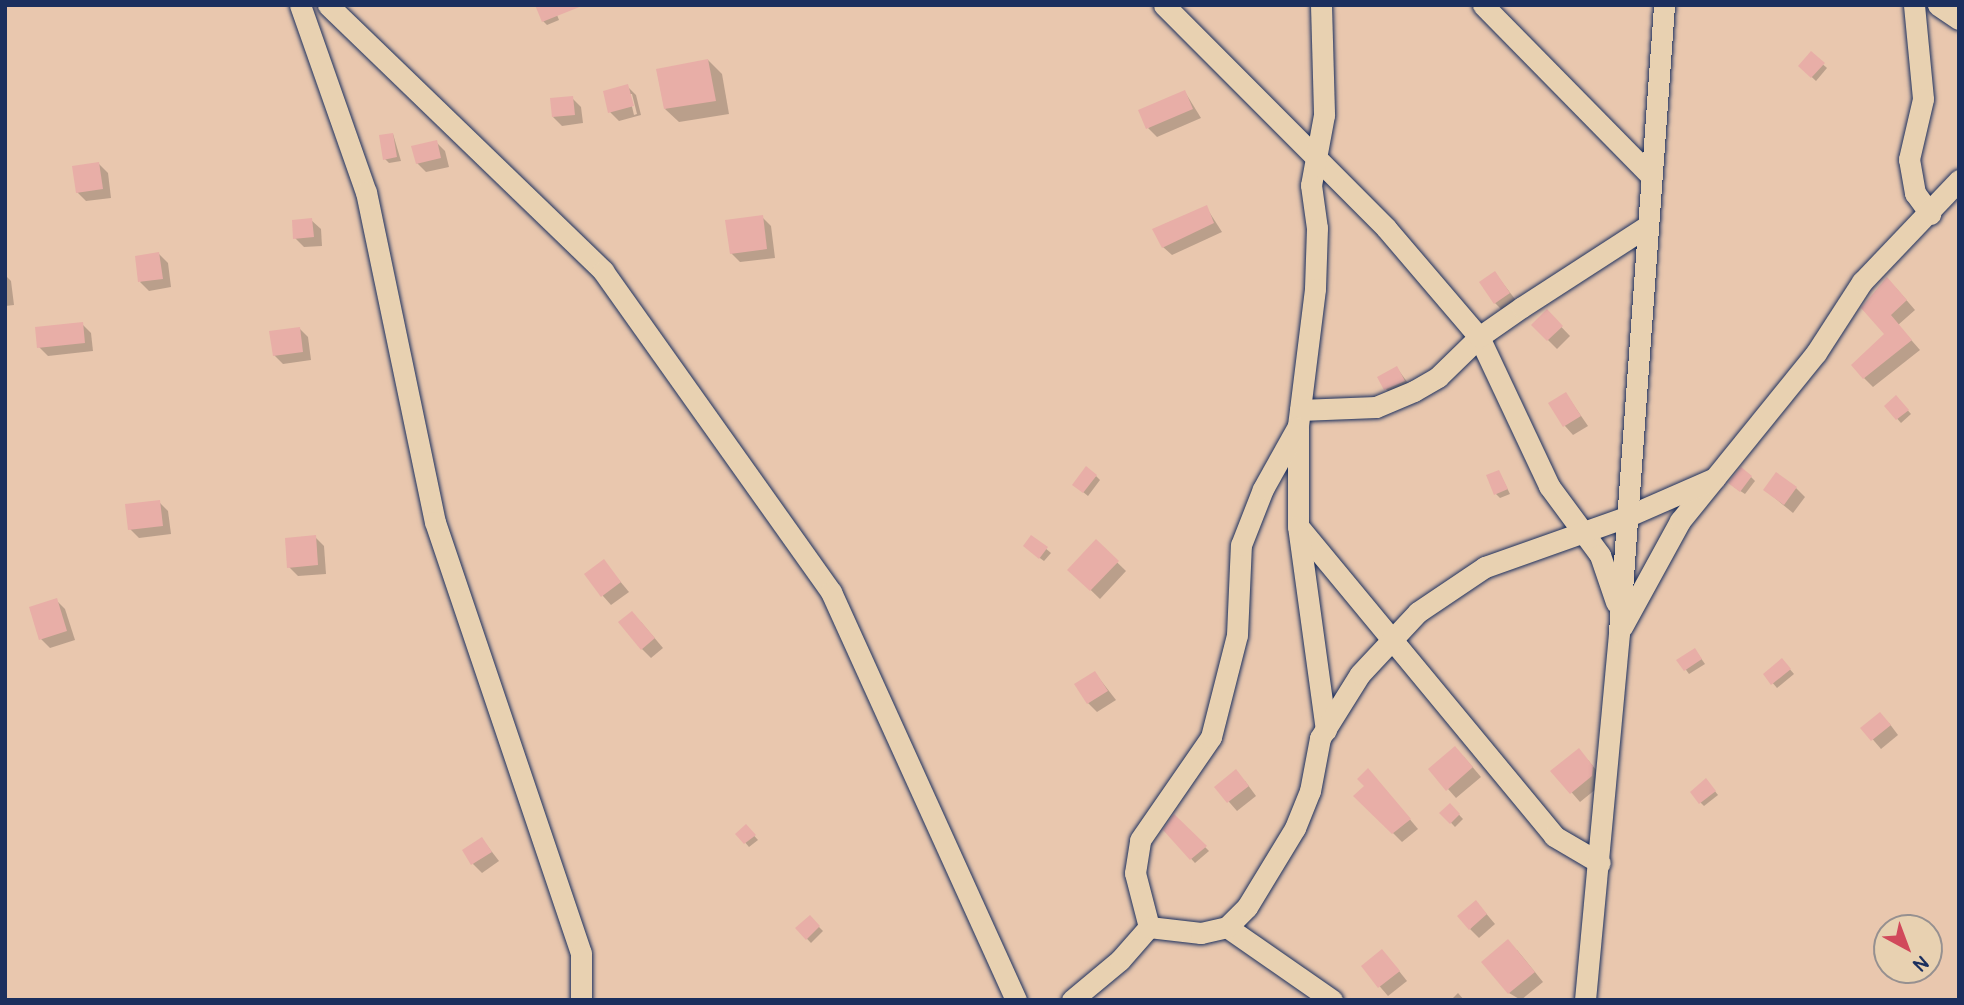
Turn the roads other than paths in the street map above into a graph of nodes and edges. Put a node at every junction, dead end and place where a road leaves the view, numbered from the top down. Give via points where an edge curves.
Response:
1 (300, 5) edge
2 (328, 5) edge
3 (1164, 5) edge
4 (1321, 5) edge
5 (1483, 5) edge
6 (1664, 5) edge
7 (1914, 5) edge
8 (1938, 5) edge
9 (1959, 19) edge
10 (1314, 159) junction
11 (1651, 176) junction
12 (1959, 180) edge
13 (1930, 214) junction
14 (1647, 226) junction
15 (1479, 337) junction
16 (1299, 418) junction
17 (1715, 478) junction
18 (1626, 517) junction
19 (1298, 526) junction
20 (1582, 531) junction
21 (1619, 632) junction
22 (1394, 639) junction
23 (1326, 730) junction
24 (1600, 863) junction
25 (1149, 927) junction
26 (1227, 927) junction
27 (581, 1000) edge
28 (1016, 1000) edge
29 (1072, 1000) edge
30 (1332, 1000) edge
31 (1585, 1000) edge

1 - 27 street via 366,192 435,522 581,953
2 - 28 street via 603,271 831,592
3 - 10 street
4 - 10 street via 1324,115
5 - 11 street
6 - 11 street
7 - 13 street via 1923,99 1909,159 1915,193
8 - 9 street
10 - 15 street via 1385,228
10 - 16 street via 1315,289
11 - 14 street
12 - 13 street
13 - 17 street via 1863,282 1816,353
14 - 15 street
14 - 18 street
15 - 16 street via 1438,377 1376,407
15 - 20 street via 1549,486
16 - 19 street
16 - 25 street via 1241,545 1237,635 1211,737 1140,840 1135,873
17 - 18 street
17 - 21 street via 1679,521
18 - 20 street
18 - 21 street
19 - 22 street
19 - 23 street
20 - 21 street via 1600,555 1615,591
20 - 22 street via 1485,567 1418,611
21 - 24 street
22 - 23 street via 1360,674
22 - 24 street via 1554,836
23 - 26 street via 1295,828 1247,908
24 - 31 street
25 - 26 street via 1202,933
25 - 29 street
26 - 30 street

